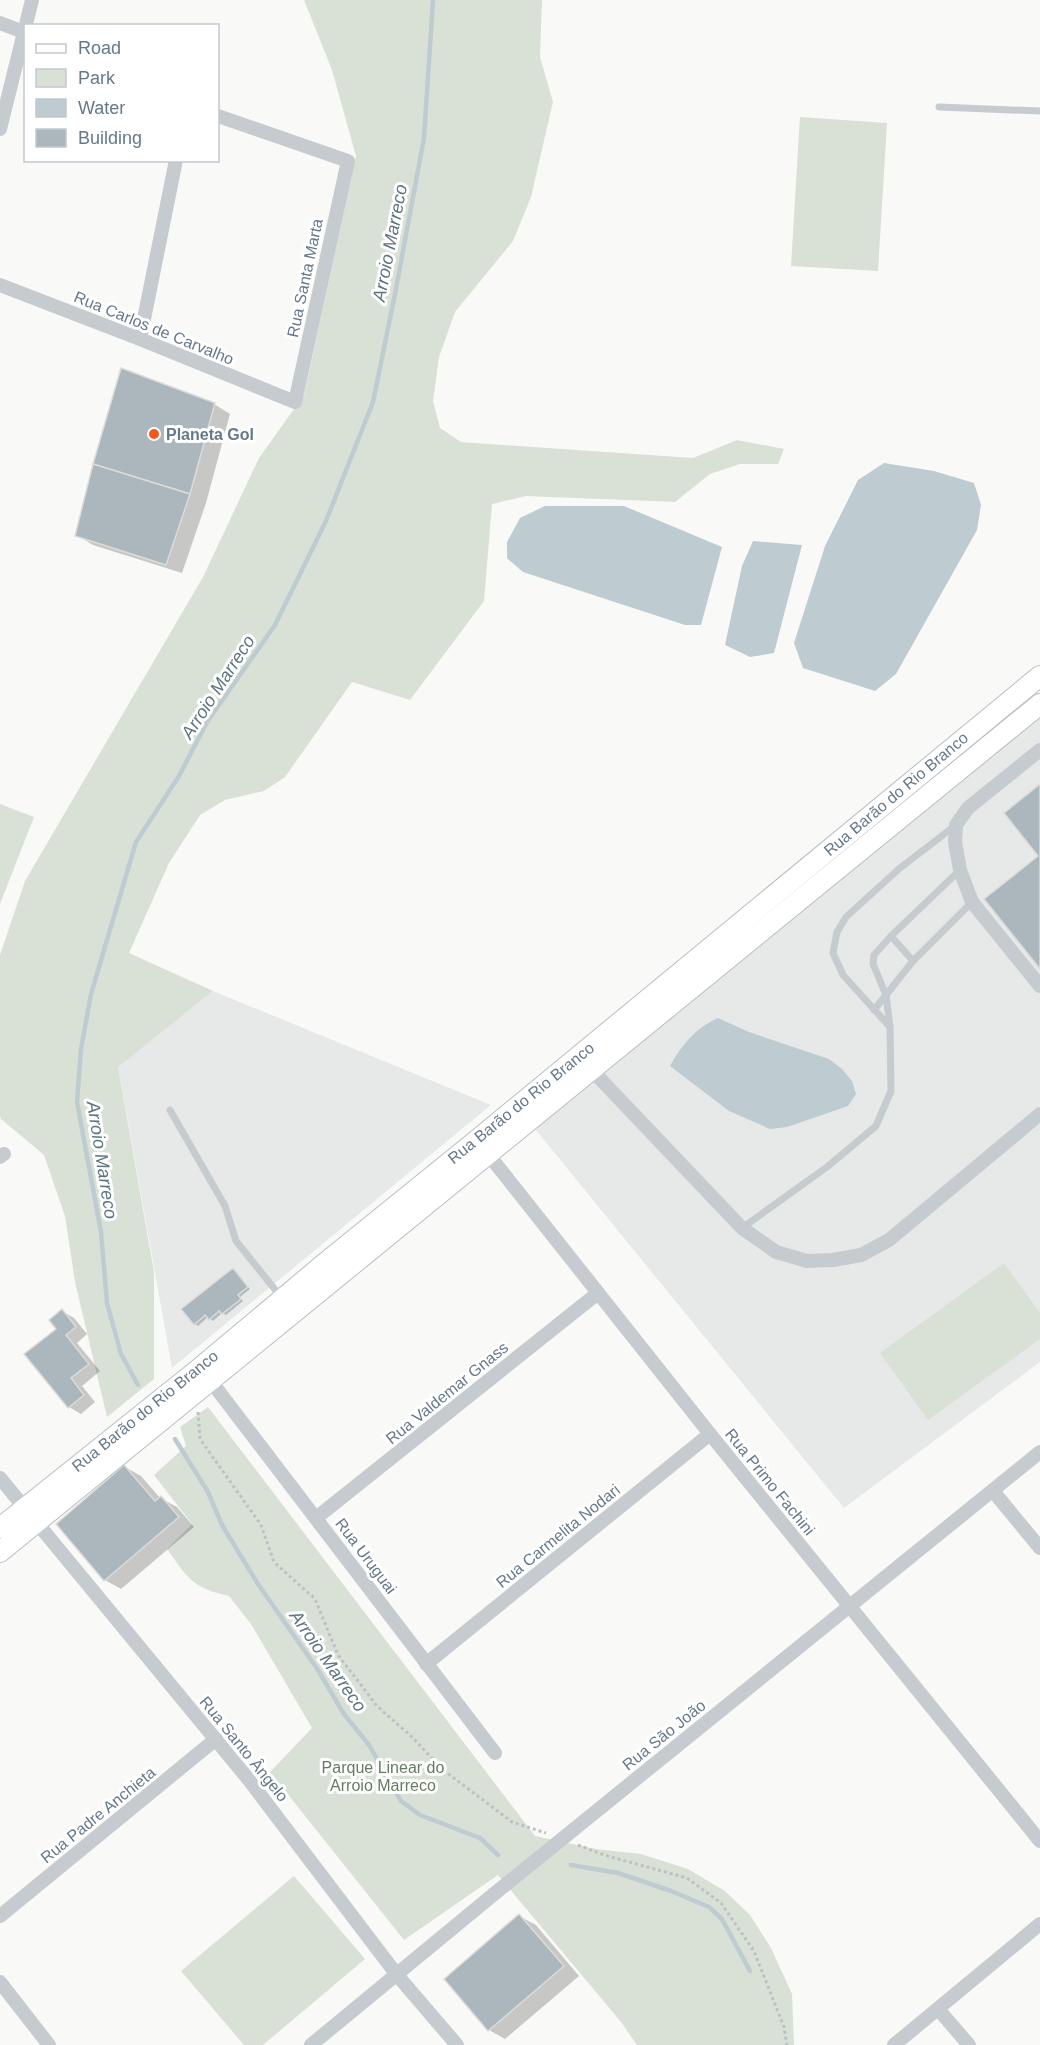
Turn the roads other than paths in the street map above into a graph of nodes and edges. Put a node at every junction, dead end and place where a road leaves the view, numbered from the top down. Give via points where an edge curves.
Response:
1 (32, 0) edge
2 (0, 23) edge
3 (27, 24) edge
4 (24, 33) edge
5 (24, 37) edge
6 (939, 107) dead end
7 (1040, 111) edge
8 (219, 116) edge
9 (0, 129) edge
10 (177, 162) edge
11 (0, 285) edge
12 (140, 339) junction
13 (295, 402) joint
14 (1040, 676) edge
15 (1040, 704) edge
16 (1040, 750) edge
17 (908, 785) junction
18 (921, 800) junction
19 (956, 825) junction
20 (960, 870) junction
21 (972, 902) junction
22 (891, 936) junction
23 (912, 961) junction
24 (1040, 986) edge
25 (886, 995) junction
26 (874, 1010) junction
27 (890, 1027) junction
28 (585, 1062) junction
29 (170, 1110) dead end
30 (1040, 1114) edge
31 (482, 1147) junction
32 (742, 1228) junction
33 (598, 1293) junction
34 (288, 1306) junction
35 (210, 1380) junction
36 (710, 1434) junction
37 (115, 1447) junction
38 (1040, 1452) edge
39 (0, 1478) edge
40 (993, 1491) junction
41 (31, 1515) junction
42 (316, 1518) junction
43 (0, 1528) edge
44 (1040, 1548) edge
45 (0, 1552) edge
46 (849, 1607) junction
47 (426, 1664) junction
48 (216, 1740) junction
49 (495, 1753) dead end
50 (1040, 1841) edge
51 (0, 1916) edge
52 (1040, 1924) edge
53 (397, 1975) junction
54 (0, 1982) edge
55 (938, 2009) junction
56 (49, 2045) edge
57 (311, 2045) edge
58 (457, 2045) edge
59 (894, 2045) edge
60 (969, 2045) edge

1 - 3 street
2 - 4 street
5 - 9 street
6 - 7 lane
8 - 13 street, Rua Santa Marta via 348,161
10 - 12 street
11 - 12 street, Rua Carlos de Carvalho
12 - 13 street, Rua Carlos de Carvalho
14 - 17 main road, Rua Barão do Rio Branco
15 - 18 main road, Rua Barão do Rio Branco
16 - 19 street via 968,808
17 - 18 main road
17 - 28 main road, Rua Barão do Rio Branco
18 - 28 main road, Rua Barão do Rio Branco
19 - 20 street
19 - 26 lane via 900,868 846,917 837,932 833,953 843,975
20 - 21 street
20 - 22 lane
21 - 23 lane
21 - 24 street
22 - 23 lane
22 - 25 lane via 874,955 873,964
23 - 25 lane
25 - 26 lane
25 - 27 lane
26 - 27 lane
27 - 32 lane via 891,1091 876,1126
28 - 31 main road, Rua Barão do Rio Branco
28 - 32 street
29 - 34 lane via 225,1206 236,1241
30 - 32 street via 889,1240 861,1255 807,1261 776,1252
31 - 33 street, Rua Primo Fachini
31 - 34 main road, Rua Barão do Rio Branco
33 - 36 street, Rua Primo Fachini
33 - 42 street, Rua Valdemar Gnass
34 - 35 main road, Rua Barão do Rio Branco
34 - 37 main road, Rua Barão do Rio Branco
35 - 37 main road, Rua Barão do Rio Branco
35 - 42 street, Rua Uruguai
36 - 46 street, Rua Primo Fachini
36 - 47 street, Rua Carmelita Nodari
37 - 41 main road, Rua Barão do Rio Branco
38 - 40 street, Rua São João
39 - 41 street, Rua Santo Ângelo
40 - 44 street
40 - 46 street, Rua São João
41 - 43 main road, Rua Barão do Rio Branco
41 - 45 main road, Rua Barão do Rio Branco
41 - 48 street, Rua Santo Ângelo
42 - 47 street, Rua Uruguai
46 - 50 street, Rua Primo Fachini
46 - 53 street, Rua São João
47 - 49 street, Rua Uruguai
48 - 51 street, Rua Padre Anchieta
48 - 53 street, Rua Santo Ângelo
52 - 55 street
53 - 57 street, Rua São João
53 - 58 street, Rua Santo Ângelo
54 - 56 street
55 - 59 street
55 - 60 street

